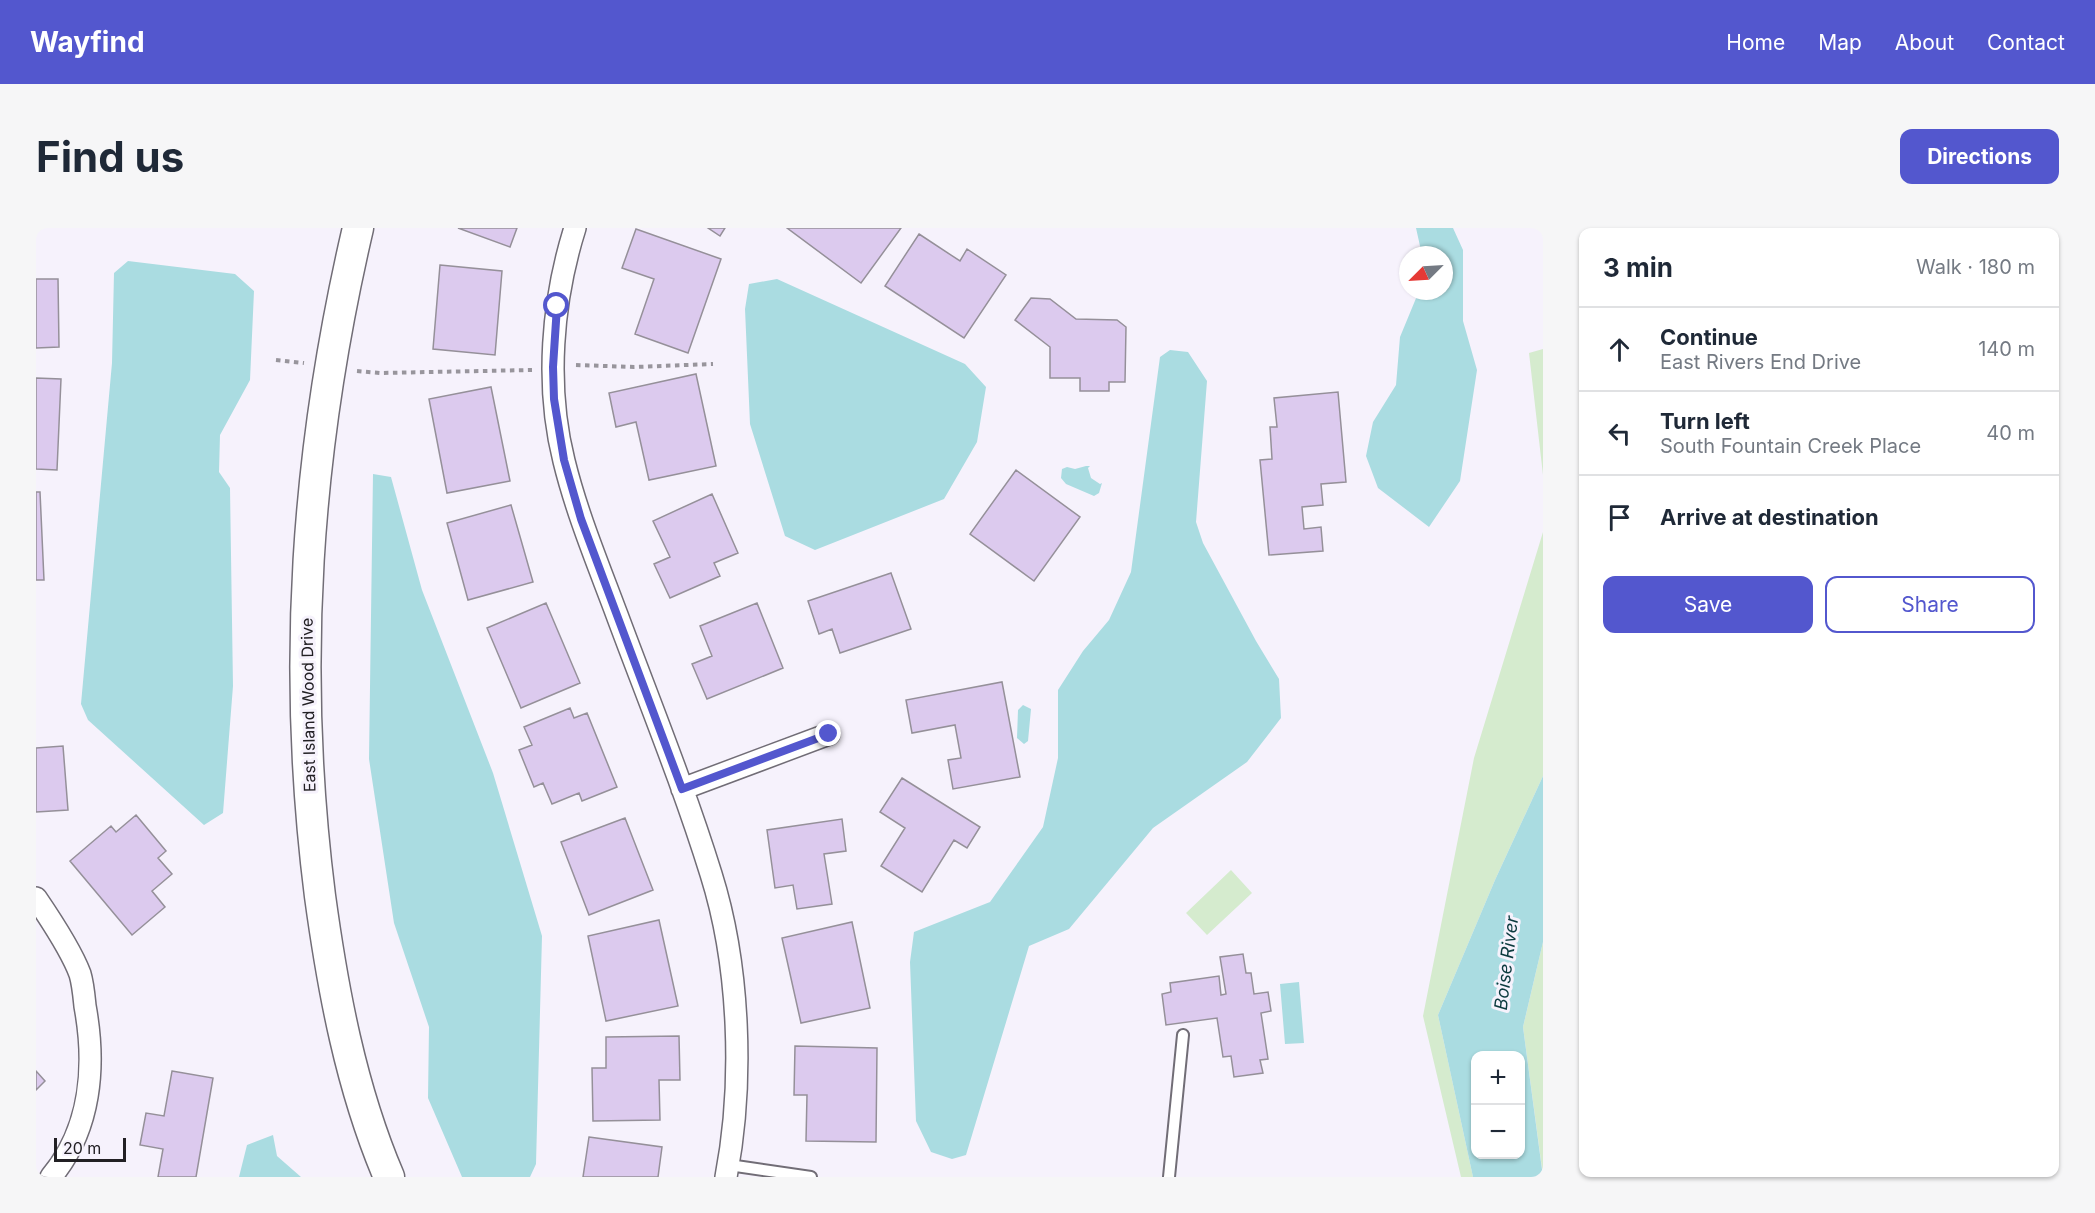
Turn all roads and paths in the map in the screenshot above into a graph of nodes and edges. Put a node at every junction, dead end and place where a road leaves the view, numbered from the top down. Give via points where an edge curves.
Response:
1 (358, 228) edge
2 (575, 228) edge
3 (276, 360) dead end
4 (308, 364) dead end
5 (713, 364) dead end
6 (572, 365) dead end
7 (350, 370) dead end
8 (532, 370) dead end
9 (829, 734) dead end
10 (682, 789) junction
11 (36, 898) edge
12 (1183, 1035) dead end
13 (728, 1171) edge
14 (51, 1177) edge
15 (389, 1177) edge
16 (810, 1177) edge
17 (1169, 1177) edge

1 - 15 street, East Island Wood Drive via 327,379 315,472 307,566 307,754 326,940 347,1049
2 - 10 street via 557,306 553,367 564,460 581,519
3 - 4 path
5 - 6 path
7 - 8 path
9 - 10 street
10 - 13 street via 712,875 732,974 736,1041
11 - 14 street via 80,975 90,1032 90,1083 83,1121
12 - 17 lane
13 - 16 lane

